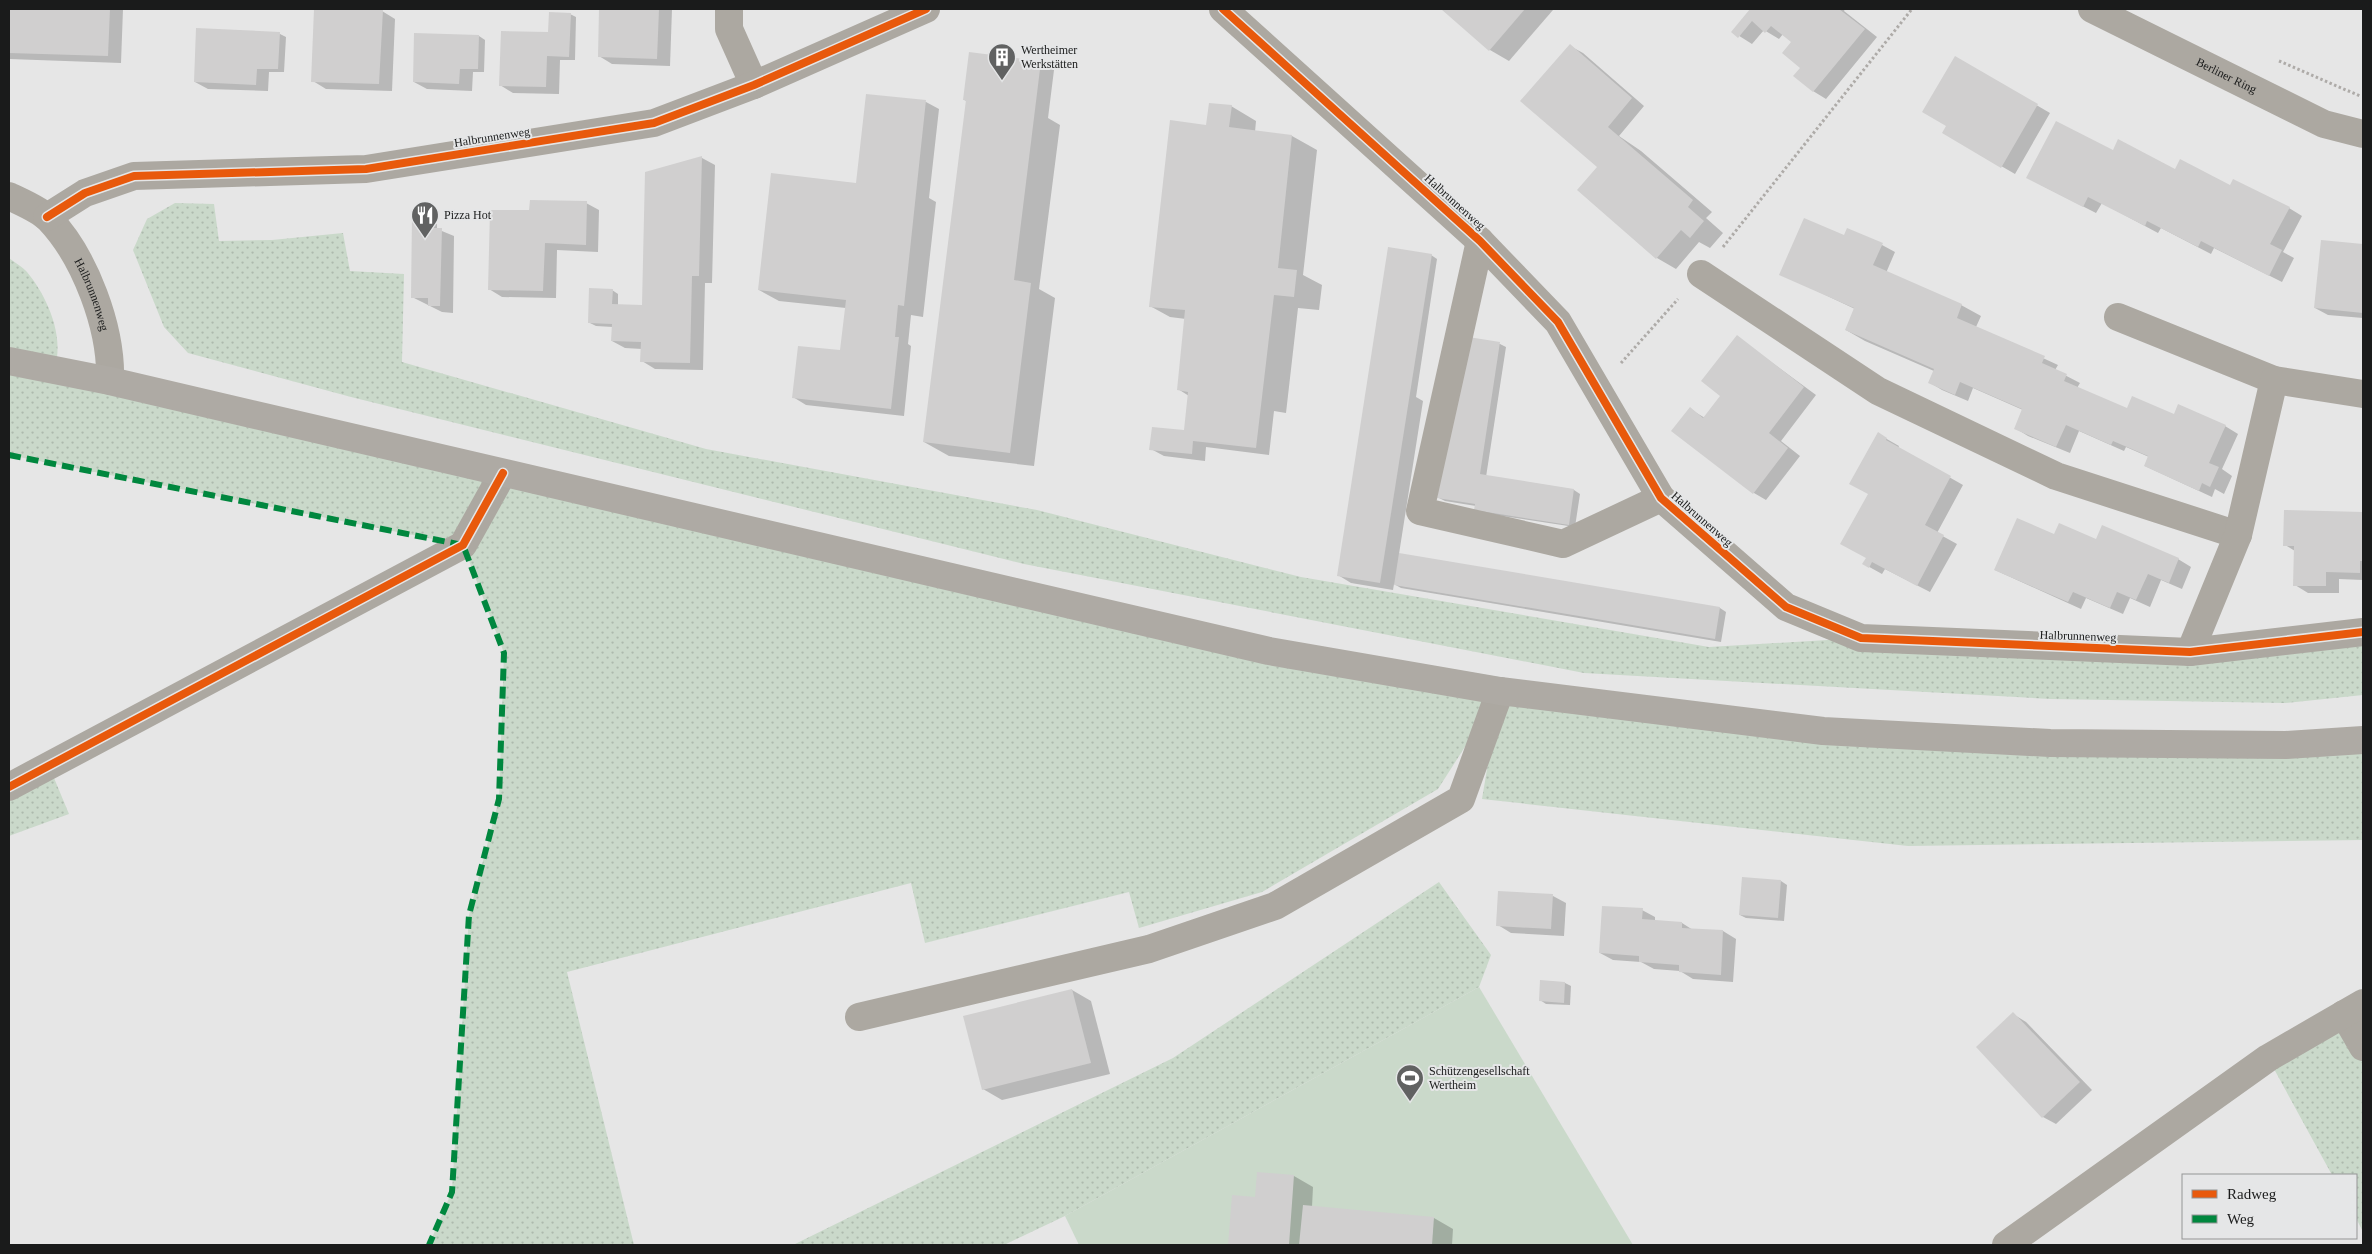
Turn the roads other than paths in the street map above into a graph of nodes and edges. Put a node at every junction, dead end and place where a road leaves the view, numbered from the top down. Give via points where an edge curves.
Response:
1 (729, 9) edge
2 (926, 9) edge
3 (1223, 9) edge
4 (2092, 9) edge
5 (754, 85) junction
6 (2363, 134) edge
7 (9, 196) edge
8 (48, 217) junction
9 (1480, 241) junction
10 (1701, 274) road end
11 (2118, 317) dead end
12 (9, 361) edge
13 (2274, 380) junction
14 (110, 381) junction
15 (2363, 394) edge
16 (503, 473) junction
17 (1661, 498) junction
18 (2238, 535) junction
19 (2363, 632) edge
20 (2190, 652) junction
21 (1500, 691) junction
22 (2363, 740) edge
23 (9, 787) edge
24 (2354, 1008) edge
25 (859, 1018) dead end
26 (2363, 1047) edge
27 (2006, 1245) edge

1 - 5 street via 729,29
2 - 5 street, Halbrunnenweg
3 - 9 street, Halbrunnenweg
4 - 6 street, Berliner Ring via 2324,124
5 - 8 street, Halbrunnenweg via 654,123 366,169 134,176 86,194
7 - 8 street, Halbrunnenweg
8 - 14 street, Halbrunnenweg via 72,249 90,288 106,332 111,362
9 - 17 street, Halbrunnenweg via 1558,322
9 - 17 street, Halbrunnenweg via 1420,511 1563,544
10 - 18 street via 1878,391 2056,476
11 - 13 street
12 - 14 main road
13 - 15 street
13 - 18 street
14 - 16 main road
16 - 21 main road via 1269,651
16 - 23 street via 463,545
17 - 20 street, Halbrunnenweg via 1786,607 1861,638
18 - 20 street
19 - 20 street, Halbrunnenweg
21 - 22 main road via 1823,732 2050,743 2286,745
21 - 25 street via 1461,799 1275,906 1149,949
24 - 26 street
24 - 27 street via 2268,1058

